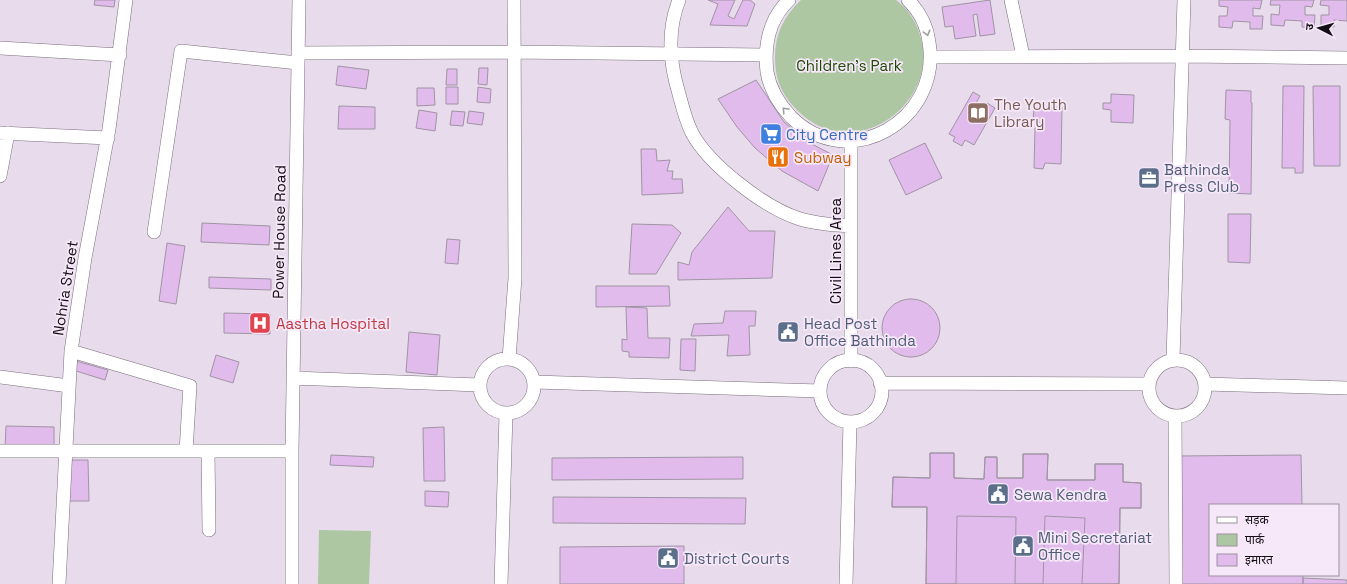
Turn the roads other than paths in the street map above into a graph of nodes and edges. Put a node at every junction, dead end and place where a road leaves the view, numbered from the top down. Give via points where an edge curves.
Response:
1 (126, 0) edge
2 (299, 0) edge
3 (514, 0) edge
4 (679, 0) edge
5 (788, 0) edge
6 (908, 0) edge
7 (1012, 0) edge
8 (1184, 0) edge
9 (0, 48) edge
10 (513, 52) junction
11 (672, 53) junction
12 (120, 55) junction
13 (765, 55) junction
14 (1023, 56) junction
15 (1184, 56) junction
16 (932, 57) junction
17 (298, 58) junction
18 (1347, 58) edge
19 (4, 133) edge
20 (108, 138) junction
21 (851, 141) junction
22 (0, 176) edge
23 (851, 226) junction
24 (154, 232) dead end
25 (71, 352) junction
26 (509, 359) junction
27 (1173, 359) junction
28 (852, 360) junction
29 (0, 377) edge
30 (293, 378) junction
31 (534, 382) junction
32 (880, 383) junction
33 (1148, 384) junction
34 (1205, 384) junction
35 (479, 385) junction
36 (69, 386) junction
37 (1347, 388) edge
38 (820, 391) junction
39 (506, 414) junction
40 (1175, 416) junction
41 (850, 422) junction
42 (66, 450) junction
43 (0, 451) edge
44 (186, 451) junction
45 (208, 451) junction
46 (292, 451) junction
47 (209, 530) dead end
48 (59, 584) edge
49 (292, 584) edge
50 (501, 584) edge
51 (846, 584) edge
52 (1176, 584) edge

1 - 12 street, Nohria Street
2 - 17 street, Power House Road
3 - 10 street
4 - 11 street via 672,16
5 - 13 street via 770,29
6 -> 16 street via 916,8 928,31
7 - 14 street
8 - 15 street
9 - 12 street
10 - 11 street
10 - 17 street
10 - 26 street via 515,278
11 - 13 street
11 - 23 street via 672,69 688,124 703,148 726,174 771,205 794,216 810,221
12 - 20 street, Nohria Street
21 -> 13 street via 824,137 800,125 781,106 768,82
14 - 15 street
14 - 16 street
15 - 18 street
15 - 27 street
16 - 21 street via 928,82 916,105 899,124 876,136
17 - 24 street via 181,51
17 - 30 street, Power House Road
19 - 20 street
19 - 22 street
20 - 25 street, Nohria Street via 85,258
21 - 23 street, Civil Lines Area
23 - 28 street, Civil Lines Area
25 - 36 street, Nohria Street
25 - 44 street via 190,386
26 - 31 street via 522,363 531,373
26 - 35 street via 496,360 484,370
27 - 33 street via 1156,368
27 - 34 street via 1190,362 1202,375
28 - 32 street via 869,367
28 - 38 street via 833,366 826,373
29 - 36 street
30 - 35 street
30 - 46 street, Power House Road
31 - 38 street
31 - 39 street via 530,402 518,412
32 - 33 street
32 - 41 street via 881,397 875,410 860,421
33 - 40 street via 1152,402 1162,412
34 - 37 street
34 - 40 street via 1205,393 1197,408 1187,414
35 - 39 street via 482,399 491,409
36 - 42 street, Nohria Street
38 - 41 street via 821,400 829,413 841,421
39 - 50 street
40 - 52 street
41 - 51 street
42 - 43 street
42 - 44 street
42 - 48 street, Nohria Street
44 - 45 street
45 - 46 street
45 - 47 street
46 - 49 street, Power House Road

